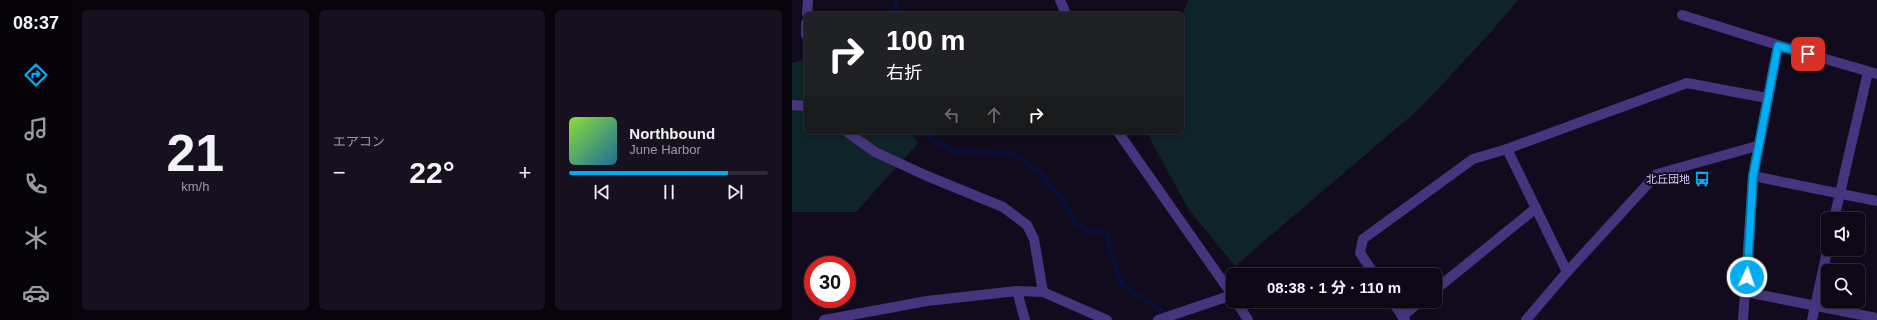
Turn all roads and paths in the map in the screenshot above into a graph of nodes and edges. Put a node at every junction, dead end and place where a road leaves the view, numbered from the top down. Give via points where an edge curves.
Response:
1 (808, 0) edge
2 (1060, 0) edge
3 (807, 12) edge
4 (1065, 12) edge
5 (1682, 15) dead end
6 (1778, 46) junction
7 (1873, 73) edge
8 (1767, 98) junction
9 (792, 105) edge
10 (804, 106) edge
11 (850, 134) edge
12 (1119, 134) edge
13 (1757, 146) junction
14 (1507, 149) junction
15 (1753, 176) junction
16 (1840, 194) junction
17 (1877, 201) edge
18 (1536, 208) junction
19 (1836, 212) edge
20 (1826, 256) edge
21 (1370, 268) edge
22 (1567, 272) junction
23 (1442, 284) edge
24 (1226, 286) edge
25 (1017, 291) junction
26 (1043, 292) junction
27 (1746, 292) junction
28 (1226, 299) edge
29 (1815, 306) junction
30 (1241, 308) edge
31 (1397, 308) edge
32 (1414, 308) edge
33 (1404, 318) edge
34 (1877, 318) edge
35 (824, 320) edge
36 (1025, 320) edge
37 (1107, 320) edge
38 (1158, 320) edge
39 (1248, 320) edge
40 (1526, 320) edge
41 (1743, 320) edge
42 (1812, 320) edge

1 - 3 street
2 - 4 street
5 - 6 street
6 - 7 street
6 - 8 street
7 - 16 street
8 - 13 street
8 - 14 street via 1687,83
9 - 10 street
11 - 26 street via 875,152 1003,207 1027,225 1034,239
12 - 24 street
13 - 15 street
13 - 22 street via 1657,174
14 - 18 street
14 - 21 street via 1473,159 1363,239 1360,253
15 - 16 street
15 - 27 street
16 - 17 street
16 - 19 street
18 - 22 street
18 - 23 street
20 - 29 street
22 - 40 street
25 - 26 street
25 - 35 street via 927,301
25 - 36 street
26 - 37 street
27 - 29 street
27 - 41 street
28 - 38 street
29 - 34 street
29 - 42 street
30 - 39 street
31 - 33 street
32 - 33 street

